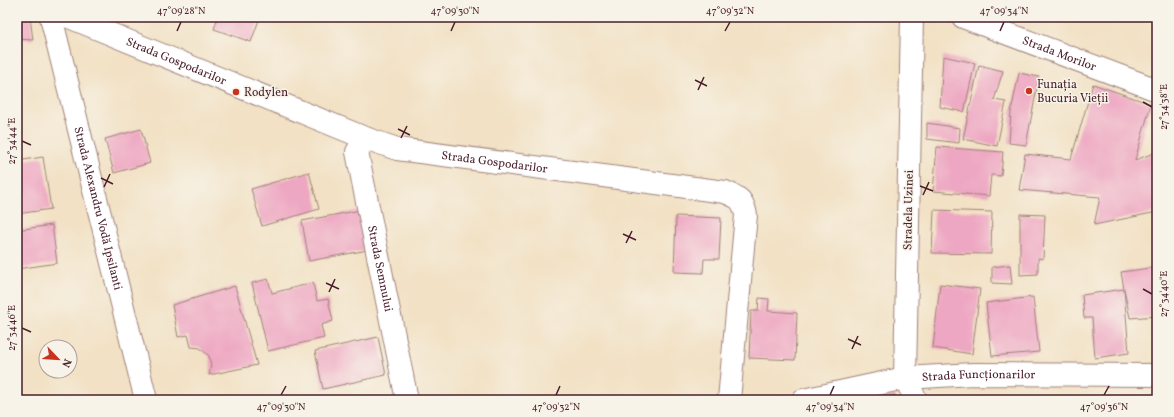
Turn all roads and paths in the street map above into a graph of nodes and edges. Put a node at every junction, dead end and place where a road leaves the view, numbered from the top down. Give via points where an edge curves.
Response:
1 (51, 17) edge
2 (69, 17) edge
3 (912, 17) edge
4 (963, 17) edge
5 (1157, 90) edge
6 (365, 138) junction
7 (1157, 375) edge
8 (905, 378) junction
9 (146, 400) edge
10 (407, 400) edge
11 (729, 400) edge
12 (803, 400) edge
13 (916, 400) edge

1 - 9 street, Strada Alexandru Vodă Ipsilanti
2 - 6 street, Strada Gospodarilor
3 - 8 street, Stradela Uzinei
4 - 5 street, Strada Morilor
6 - 10 street, Strada Semnului via 357,152
6 - 11 street, Strada Gospodarilor via 397,149 725,192 737,197 744,205 746,215
7 - 8 street, Strada Funcționarilor via 973,374
8 - 12 street, Strada Funcționarilor
8 - 13 street, Stradela Uzinei

